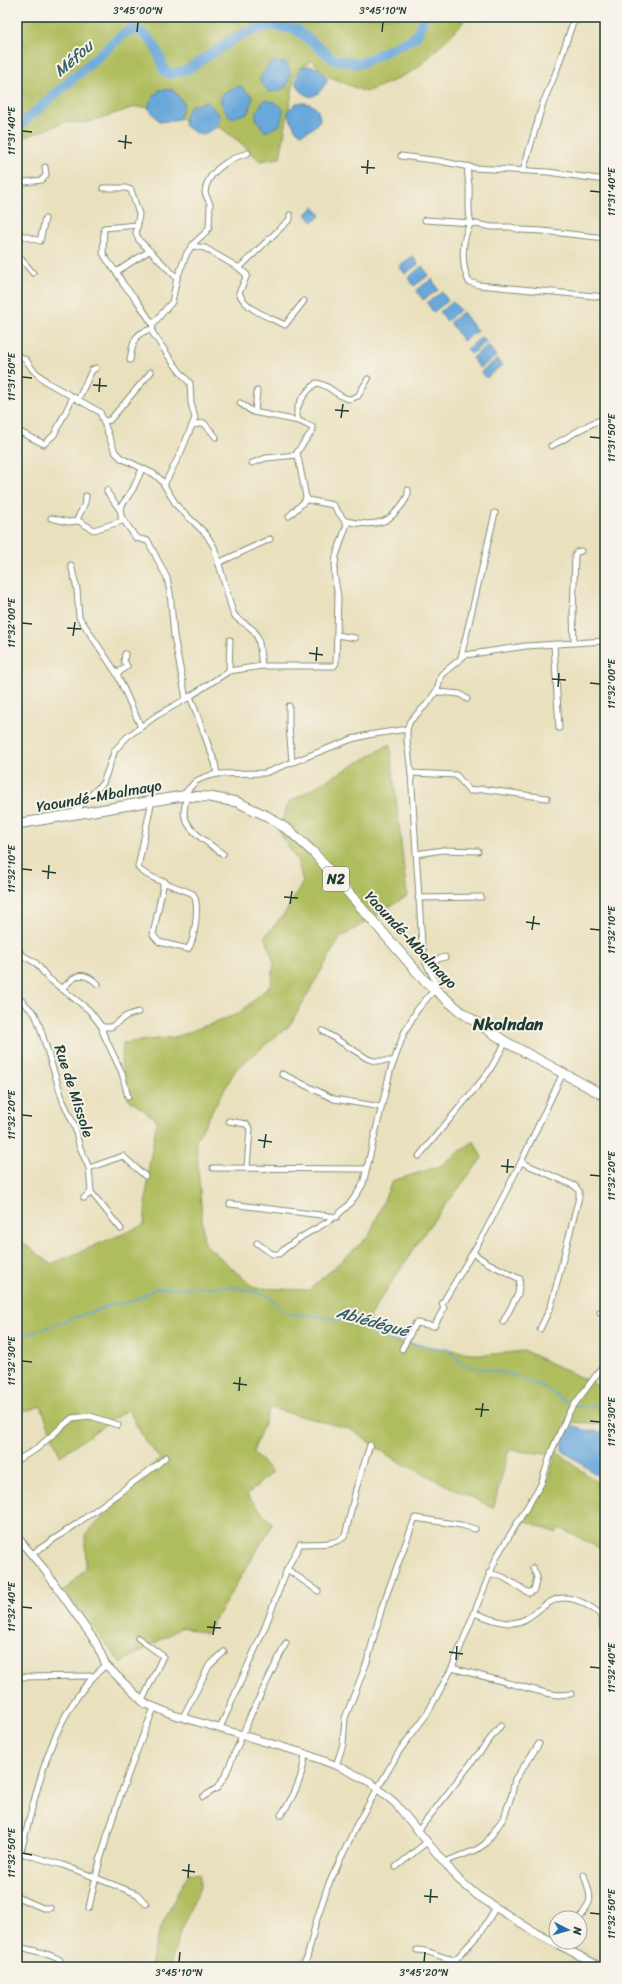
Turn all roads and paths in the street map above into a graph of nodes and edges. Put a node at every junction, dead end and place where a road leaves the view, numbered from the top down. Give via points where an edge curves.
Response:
1 (578, 17) edge
2 (248, 153) dead end
3 (401, 156) dead end
4 (468, 166) junction
5 (45, 167) dead end
6 (523, 171) junction
7 (605, 180) edge
8 (17, 183) edge
9 (103, 188) dead end
10 (290, 215) dead end
11 (45, 219) dead end
12 (425, 220) dead end
13 (471, 223) junction
14 (138, 225) junction
15 (17, 234) edge
16 (605, 238) edge
17 (192, 246) junction
18 (149, 251) junction
19 (17, 254) edge
20 (239, 268) junction
21 (116, 272) junction
22 (33, 273) dead end
23 (177, 278) junction
24 (605, 296) edge
25 (304, 301) dead end
26 (152, 327) junction
27 (17, 355) edge
28 (130, 360) dead end
29 (96, 368) dead end
30 (151, 372) dead end
31 (368, 379) dead end
32 (257, 391) dead end
33 (73, 397) junction
34 (78, 400) junction
35 (240, 403) dead end
36 (255, 412) junction
37 (605, 419) edge
38 (299, 421) junction
39 (105, 422) junction
40 (193, 425) junction
41 (22, 433) dead end
42 (216, 437) dead end
43 (551, 446) dead end
44 (297, 455) junction
45 (252, 463) dead end
46 (142, 469) junction
47 (164, 485) junction
48 (107, 490) dead end
49 (408, 490) dead end
50 (86, 496) dead end
51 (306, 497) junction
52 (120, 510) junction
53 (495, 513) dead end
54 (289, 516) dead end
55 (51, 518) dead end
56 (123, 519) junction
57 (78, 521) junction
58 (346, 521) junction
59 (270, 539) dead end
60 (581, 551) dead end
61 (218, 563) junction
62 (71, 565) dead end
63 (337, 635) junction
64 (355, 638) dead end
65 (230, 640) dead end
66 (605, 641) edge
67 (574, 643) junction
68 (554, 645) junction
69 (125, 654) dead end
70 (461, 658) junction
71 (262, 666) junction
72 (229, 671) junction
73 (118, 674) junction
74 (437, 690) junction
75 (188, 698) junction
76 (467, 699) dead end
77 (289, 706) dead end
78 (141, 727) junction
79 (559, 728) dead end
80 (407, 729) junction
81 (292, 761) junction
82 (411, 773) junction
83 (217, 774) junction
84 (605, 786) edge
85 (184, 796) junction
86 (546, 798) dead end
87 (152, 800) junction
88 (605, 802) edge
89 (70, 816) junction
90 (17, 824) edge
91 (478, 851) dead end
92 (223, 854) dead end
93 (416, 854) junction
94 (164, 881) junction
95 (481, 897) dead end
96 (418, 898) junction
97 (17, 948) edge
98 (445, 958) dead end
99 (426, 963) junction
100 (98, 984) dead end
101 (62, 989) junction
102 (435, 989) junction
103 (17, 996) edge
104 (138, 1012) dead end
105 (102, 1027) junction
106 (323, 1031) dead end
107 (506, 1042) junction
108 (394, 1061) junction
109 (563, 1073) junction
110 (282, 1074) dead end
111 (605, 1096) edge
112 (128, 1097) dead end
113 (381, 1107) junction
114 (229, 1121) dead end
115 (419, 1156) dead end
116 (521, 1162) junction
117 (246, 1167) junction
118 (88, 1168) junction
119 (213, 1168) dead end
120 (367, 1169) junction
121 (145, 1176) dead end
122 (91, 1192) junction
123 (84, 1198) dead end
124 (230, 1204) dead end
125 (337, 1217) junction
126 (121, 1229) dead end
127 (257, 1243) dead end
128 (473, 1253) junction
129 (503, 1322) dead end
130 (540, 1329) dead end
131 (402, 1350) dead end
132 (605, 1363) edge
133 (118, 1425) dead end
134 (370, 1444) dead end
135 (166, 1457) dead end
136 (17, 1460) edge
137 (475, 1529) dead end
138 (17, 1537) edge
139 (32, 1554) junction
140 (533, 1568) dead end
141 (287, 1569) junction
142 (489, 1573) junction
143 (318, 1591) dead end
144 (473, 1613) junction
145 (603, 1628) dead end
146 (138, 1638) dead end
147 (286, 1643) dead end
148 (224, 1652) dead end
149 (106, 1665) junction
150 (452, 1668) junction
151 (93, 1676) junction
152 (17, 1677) edge
153 (571, 1694) dead end
154 (142, 1701) junction
155 (154, 1708) junction
156 (183, 1718) junction
157 (501, 1725) dead end
158 (220, 1728) junction
159 (241, 1735) junction
160 (538, 1744) dead end
161 (305, 1754) junction
162 (336, 1766) junction
163 (378, 1787) junction
164 (203, 1797) dead end
165 (281, 1815) dead end
166 (418, 1831) junction
167 (427, 1842) junction
168 (21, 1853) junction
169 (444, 1862) junction
170 (17, 1866) edge
171 (396, 1867) dead end
172 (584, 1875) dead end
173 (97, 1879) junction
174 (17, 1897) edge
175 (146, 1904) dead end
176 (496, 1907) junction
177 (50, 1908) dead end
178 (89, 1908) dead end
179 (586, 1910) edge
180 (548, 1936) edge
181 (17, 1946) edge
182 (417, 1950) dead end
183 (572, 1950) edge
184 (456, 1959) junction
185 (58, 1967) edge
186 (301, 1967) edge
187 (453, 1967) edge
188 (601, 1967) edge

1 - 6 street via 572,25 543,103
2 - 17 street via 222,165 208,182 205,193 210,204 209,228
3 - 4 street
4 - 6 street
4 - 13 street via 468,214
5 - 8 street via 46,175 42,180
6 - 7 street
9 - 14 street via 132,190 140,214
10 - 20 street via 290,219
11 - 15 street via 40,241
12 - 13 street
13 - 16 street
13 - 24 street via 467,229 463,254 464,271 469,282 479,286
14 - 18 street via 136,233
14 - 21 street via 104,228 102,253
17 - 20 street via 204,248
17 - 23 street
18 - 21 street
18 - 23 street
19 - 22 street
20 - 25 street via 247,275 239,293 248,306 261,313 285,325
21 - 26 street via 145,311
23 - 26 street via 172,302
26 - 28 street via 136,336
26 - 40 street via 152,332 177,370 190,383 191,403 196,418
27 - 33 street via 26,360 48,383
29 - 34 street via 92,370
30 - 39 street via 110,420
31 - 38 street via 358,396 350,399 324,384 316,383 303,398 297,413
32 - 36 street
33 - 34 street
33 - 41 street via 48,442 44,444
34 - 39 street via 100,412
35 - 36 street
36 - 38 street
37 - 43 street
38 - 44 street via 313,430 298,449
39 - 46 street via 115,452
40 - 42 street via 204,423
40 - 47 street
44 - 45 street via 266,458
44 - 51 street
46 - 47 street via 154,474
46 - 52 street
47 - 61 street via 177,506 206,534 214,547
48 - 52 street
49 - 58 street via 407,500 383,521
50 - 57 street
51 - 54 street
51 - 58 street via 308,500 333,505
52 - 56 street
53 - 70 street
55 - 57 street via 68,522
56 - 57 street via 94,530
56 - 75 street via 136,538 148,541 167,578 174,636
58 - 63 street via 347,529 336,556 334,573 338,597
59 - 61 street
60 - 67 street via 575,555
61 - 71 street via 236,620 252,628 256,633
62 - 73 street via 77,589 79,617
63 - 64 street
63 - 71 street via 336,663 332,668
65 - 72 street
66 - 67 street
67 - 68 street
68 - 70 street via 526,646
68 - 79 street
69 - 73 street via 124,661 127,666
70 - 74 street via 441,675
71 - 72 street
72 - 75 street
73 - 78 street
74 - 76 street via 460,694
74 - 80 street via 410,721
75 - 78 street
75 - 83 street via 215,763
77 - 81 street via 288,727
78 - 89 street via 115,750 103,782
80 - 81 street via 357,738
80 - 82 street
81 - 83 street via 265,774
82 - 86 street via 456,775 470,791 483,789
82 - 93 street
83 - 85 street via 196,782
84 - 88 street
85 - 87 highway, Yaoundé-Mbalmayo / N2
85 - 92 street via 184,813 188,822 195,832
85 - 102 highway, Yaoundé-Mbalmayo / N2 via 236,802 290,830 314,853 405,959
87 - 89 highway, Yaoundé-Mbalmayo / N2
87 - 94 street via 138,867 142,872
89 - 90 highway, Yaoundé-Mbalmayo / N2
91 - 93 street via 443,850
93 - 96 street
94 - 94 street via 193,894 196,898 193,931 188,949 159,942 153,935
95 - 96 street
96 - 99 street
97 - 101 street
98 - 99 street
99 - 102 street via 435,981
100 - 101 street via 88,975 82,975 74,978
101 - 105 street via 89,1010
102 - 107 highway, Yaoundé-Mbalmayo / N2 via 461,1012
102 - 108 street via 417,1010 404,1033
103 - 118 street, Rue de Missole via 35,1014
104 - 105 street via 126,1016 111,1027
105 - 112 street via 122,1073
106 - 108 street via 368,1059
107 - 109 highway, Yaoundé-Mbalmayo / N2
107 - 115 street via 488,1073
108 - 113 street
109 - 111 highway, Yaoundé-Mbalmayo / N2
109 - 116 street
110 - 113 street via 334,1100
113 - 120 street
114 - 117 street via 246,1124 250,1129
116 - 128 street
116 - 130 street via 575,1186 579,1197 551,1306
117 - 119 street
117 - 120 street
118 - 121 street via 124,1156
118 - 122 street, Rue de Missole
120 - 125 street via 363,1184 354,1200
122 - 123 street
122 - 126 street
124 - 125 street
125 - 127 street via 297,1239 279,1254 272,1254
128 - 129 street via 520,1279 518,1294
128 - 131 street via 442,1304 444,1308 434,1326 416,1323
132 - 142 street via 569,1412 552,1450 542,1484
133 - 136 street via 90,1416 72,1418 35,1450
134 - 141 street via 345,1536 335,1543 300,1544
135 - 139 street
137 - 162 street via 415,1518 382,1607 367,1662 346,1718 343,1744
138 - 139 street
139 - 149 street via 95,1641
140 - 142 street via 537,1577 534,1590 529,1593 503,1577
141 - 143 street
141 - 158 street via 265,1627
142 - 144 street
144 - 145 street via 511,1624 528,1617 545,1604 557,1599 572,1598 599,1612
144 - 150 street
146 - 154 street via 163,1656
147 - 159 street
148 - 156 street via 209,1666
149 - 151 street
149 - 154 street
150 - 153 street via 546,1693
150 - 163 street via 427,1714 400,1750
151 - 152 street
151 - 168 street via 71,1704 58,1728 23,1839
154 - 155 street
155 - 156 street
155 - 173 street via 118,1802 102,1852
156 - 158 street
157 - 166 street
158 - 159 street
159 - 161 street
159 - 164 street via 225,1776 217,1788
160 - 169 street via 515,1779 504,1817 485,1844
161 - 162 street
161 - 165 street via 294,1794
162 - 163 street
163 - 166 street
163 - 186 street via 339,1860 316,1922 307,1958
166 - 167 street
167 - 169 street
167 - 171 street
168 - 170 street
168 - 173 street
169 - 176 street via 458,1879
172 - 179 street via 591,1895 590,1904
173 - 175 street via 137,1894
173 - 178 street
174 - 177 street via 43,1908
176 - 180 street
176 - 184 street via 481,1932
181 - 185 street via 55,1957 60,1960
182 - 184 street via 434,1952 451,1960
183 - 188 street
184 - 187 street

